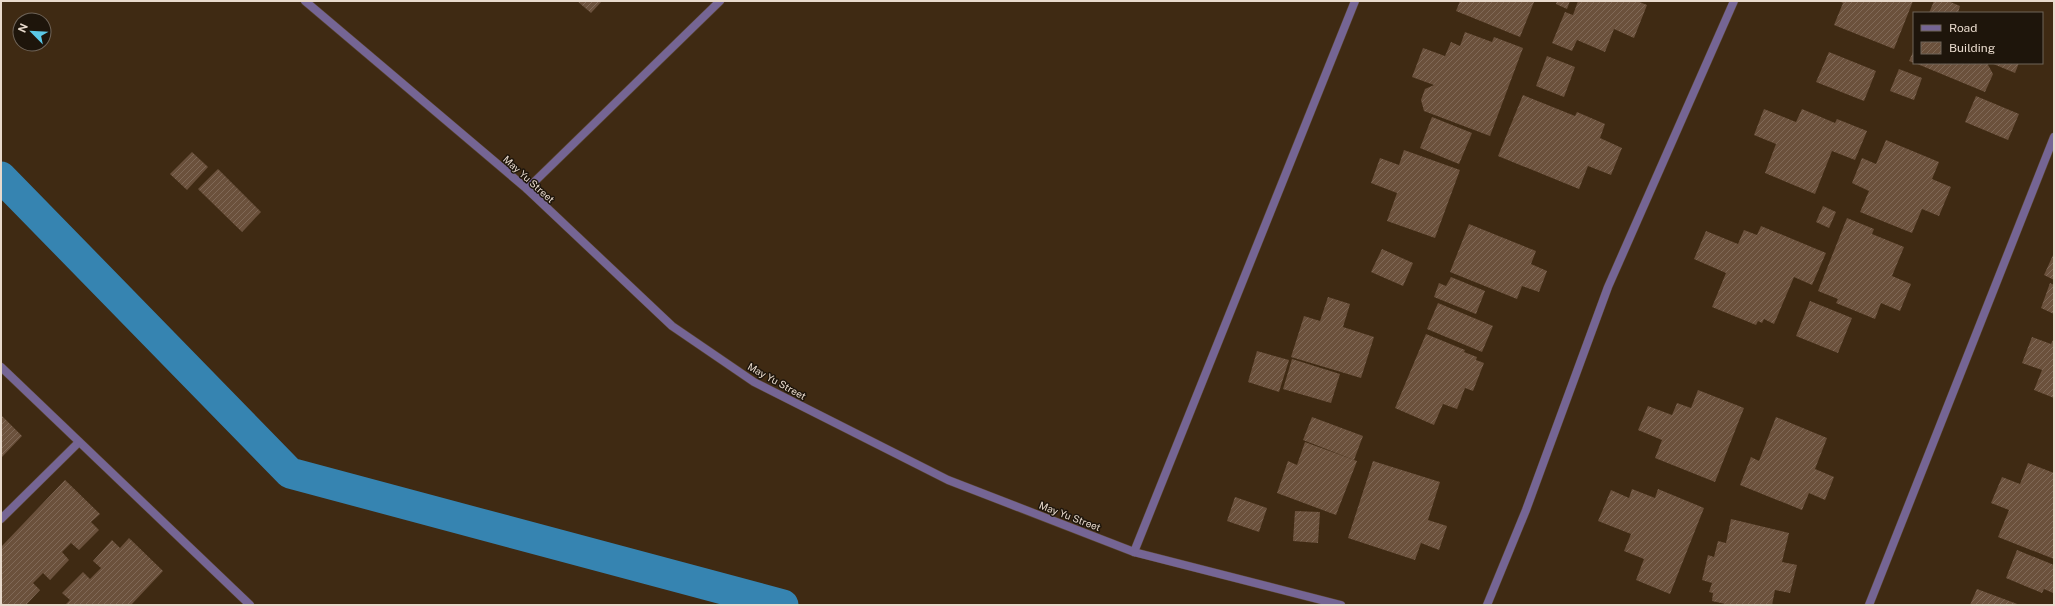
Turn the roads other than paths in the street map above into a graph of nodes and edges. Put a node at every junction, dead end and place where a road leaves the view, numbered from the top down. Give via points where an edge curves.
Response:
1 (305, 1) edge
2 (720, 1) edge
3 (1355, 1) edge
4 (1734, 1) edge
5 (2054, 137) edge
6 (527, 189) junction
7 (1, 367) edge
8 (79, 442) junction
9 (1, 519) edge
10 (1134, 552) junction
11 (250, 605) edge
12 (1341, 605) edge
13 (1487, 605) edge
14 (1869, 605) edge

1 - 6 street, May Yu Street
2 - 6 street
3 - 10 street
4 - 13 street via 1608,287 1526,510
5 - 14 street
6 - 10 street, May Yu Street via 672,326 754,382 948,480
7 - 8 street
8 - 9 street
8 - 11 street
10 - 12 street, May Yu Street

